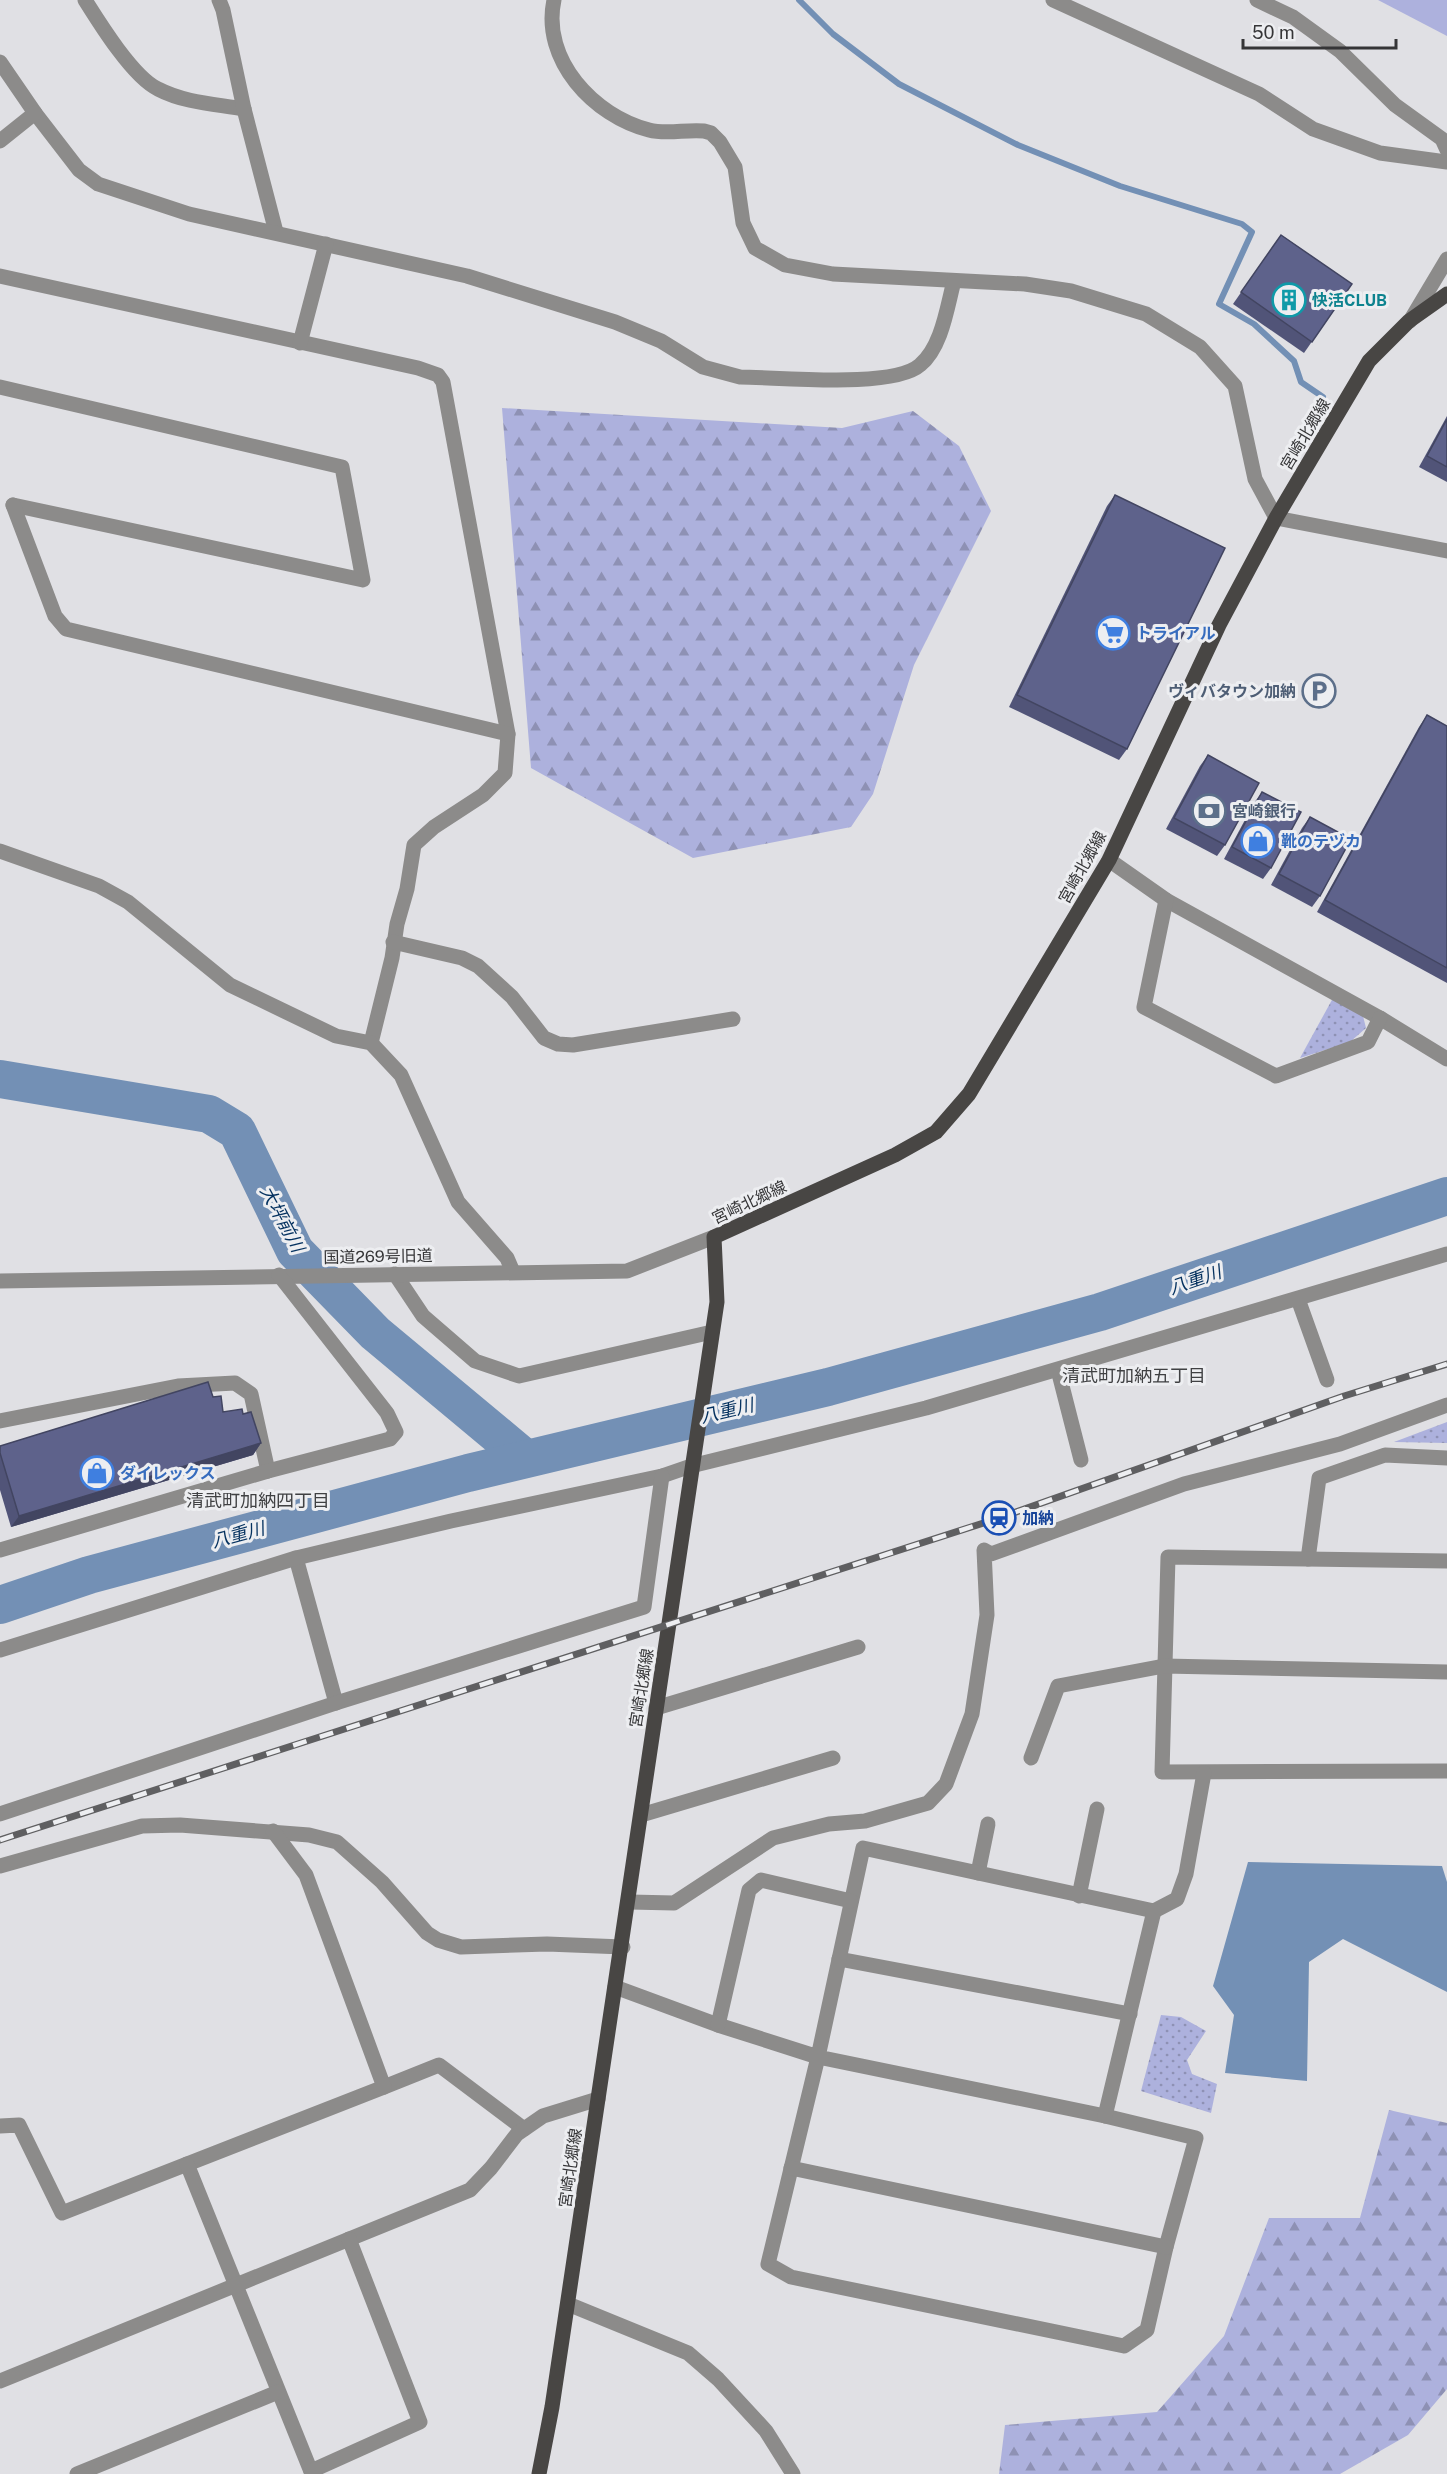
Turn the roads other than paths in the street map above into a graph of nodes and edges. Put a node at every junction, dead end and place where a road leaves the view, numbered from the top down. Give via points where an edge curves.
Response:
1 (85, 0) edge
2 (219, 0) edge
3 (554, 0) edge
4 (1053, 0) edge
5 (1257, 0) edge
6 (0, 62) edge
7 (244, 109) junction
8 (35, 113) junction
9 (0, 141) edge
10 (1447, 150) edge
11 (1447, 162) edge
12 (276, 232) junction
13 (326, 244) junction
14 (1447, 259) edge
15 (0, 276) edge
16 (954, 281) junction
17 (1447, 294) edge
18 (1409, 321) junction
19 (300, 343) junction
20 (0, 387) edge
21 (1276, 518) junction
22 (1447, 551) edge
23 (508, 734) junction
24 (0, 852) edge
25 (1109, 860) junction
26 (1166, 900) junction
27 (393, 942) junction
28 (1380, 1018) junction
29 (733, 1019) dead end
30 (371, 1043) junction
31 (1447, 1059) edge
32 (714, 1237) junction
33 (1447, 1254) edge
34 (513, 1272) junction
35 (395, 1274) junction
36 (279, 1275) junction
37 (0, 1281) edge
38 (1298, 1299) junction
39 (712, 1332) junction
40 (1058, 1370) junction
41 (1327, 1380) dead end
42 (1447, 1405) edge
43 (0, 1421) edge
44 (1447, 1458) edge
45 (1081, 1460) dead end
46 (693, 1461) junction
47 (268, 1471) junction
48 (662, 1476) junction
49 (0, 1550) edge
50 (296, 1558) junction
51 (1308, 1559) junction
52 (1447, 1561) edge
53 (858, 1647) dead end
54 (0, 1650) edge
55 (1164, 1666) junction
56 (1447, 1672) edge
57 (336, 1703) junction
58 (656, 1708) junction
59 (833, 1758) dead end
60 (1031, 1758) dead end
61 (1447, 1771) edge
62 (1204, 1773) junction
63 (1097, 1809) dead end
64 (0, 1814) edge
65 (641, 1815) junction
66 (988, 1824) dead end
67 (273, 1831) junction
68 (0, 1866) edge
69 (978, 1873) junction
70 (1079, 1896) junction
71 (852, 1901) junction
72 (630, 1902) junction
73 (1154, 1911) junction
74 (623, 1947) junction
75 (839, 1959) junction
76 (615, 1988) junction
77 (1130, 2014) junction
78 (718, 2025) junction
79 (818, 2057) junction
80 (384, 2088) junction
81 (598, 2099) junction
82 (1105, 2116) junction
83 (0, 2126) edge
84 (524, 2129) junction
85 (187, 2164) junction
86 (790, 2168) junction
87 (349, 2239) junction
88 (1166, 2247) junction
89 (237, 2285) junction
90 (568, 2304) junction
91 (0, 2381) edge
92 (278, 2392) junction
93 (311, 2473) edge
94 (77, 2474) edge
95 (539, 2474) edge
96 (793, 2474) edge

1 - 7 street via 121,53 156,88 186,100
2 - 7 street
3 - 16 street via 552,27 564,64 598,105 649,130 704,131 720,142 735,167 743,223 755,248 785,265 833,274
4 - 11 street via 1259,94 1313,129 1380,153
5 - 10 street via 1293,17 1340,51 1395,105 1442,139
6 - 8 street
7 - 12 street
8 - 9 street
8 - 12 street via 79,170 98,184 189,214
12 - 13 street
13 - 16 street via 467,276 615,322 661,341 703,367 740,377 884,379 908,373 920,366 933,349
13 - 19 street
14 - 18 street
15 - 19 street
16 - 21 street via 1025,284 1071,291 1146,314 1200,347 1235,386 1255,479
17 - 18 main road, 宮崎北郷線
18 - 21 main road, 宮崎北郷線 via 1369,361
19 - 23 street via 418,368 438,375 443,382
20 - 23 street via 342,467 363,580 13,505 55,616 66,629
21 - 22 street
21 - 25 main road, 宮崎北郷線 via 1220,625
23 - 27 street via 505,773 483,795 414,845
24 - 30 street via 99,886 128,902 230,985 336,1036
25 - 26 street
25 - 32 main road, 宮崎北郷線 via 969,1094 936,1131 895,1155
26 - 28 street
26 - 28 street via 1144,1007 1276,1076 1368,1042
27 - 29 street via 462,958 478,966 512,997 544,1038 558,1044 573,1045
27 - 30 street
28 - 31 street
30 - 34 street via 401,1075 458,1202 507,1258
32 - 34 street, 国道269号旧道 via 627,1271
32 - 39 main road, 宮崎北郷線 via 717,1293
33 - 38 street
34 - 35 street, 国道269号旧道
35 - 36 street, 国道269号旧道
35 - 39 street via 423,1317 475,1361 519,1376
36 - 37 street, 国道269号旧道
36 - 47 street via 387,1413 396,1432 377,1444
38 - 40 street
38 - 41 street
39 - 46 main road, 宮崎北郷線
40 - 45 street
40 - 46 street via 926,1408
42 - 72 street via 1340,1443 1184,1484 991,1554 984,1550 987,1615 972,1714 946,1784 928,1803 865,1821 830,1824 772,1838 674,1903
43 - 47 street via 178,1386 235,1383 251,1394
44 - 51 street via 1385,1455 1319,1478
46 - 48 street
46 - 58 main road, 宮崎北郷線
47 - 49 street
48 - 50 street
48 - 57 street via 644,1607
50 - 54 street
50 - 57 street
51 - 52 street
51 - 55 street via 1168,1557
53 - 58 street
55 - 56 street
55 - 60 street via 1058,1686
55 - 62 street via 1162,1772
57 - 64 street
58 - 65 main road, 宮崎北郷線
59 - 65 street
61 - 62 street
62 - 73 street via 1186,1874 1177,1899
63 - 70 street
65 - 72 main road, 宮崎北郷線
66 - 69 street
67 - 68 street via 142,1826
67 - 74 street via 337,1842 438,1940 461,1947
67 - 80 street via 306,1875
69 - 70 street
69 - 71 street via 863,1848
70 - 73 street
71 - 75 street
71 - 78 street via 761,1880 749,1890
72 - 74 main road, 宮崎北郷線
73 - 77 street
74 - 76 main road, 宮崎北郷線
75 - 77 street
75 - 79 street
76 - 78 street
76 - 81 main road, 宮崎北郷線
77 - 82 street
78 - 79 street
79 - 82 street
79 - 86 street
80 - 84 street via 439,2065
80 - 85 street
81 - 84 street via 543,2116
81 - 90 main road, 宮崎北郷線
82 - 88 street via 1196,2138
83 - 85 street via 19,2125 62,2213
84 - 87 street via 470,2190
85 - 89 street
86 - 88 street
86 - 88 street via 768,2264 791,2277 1124,2346 1147,2330
87 - 89 street
87 - 93 street via 420,2422
89 - 91 street
89 - 92 street
90 - 95 main road, 宮崎北郷線
90 - 96 street via 688,2353 718,2379 766,2432
92 - 93 street
92 - 94 street

